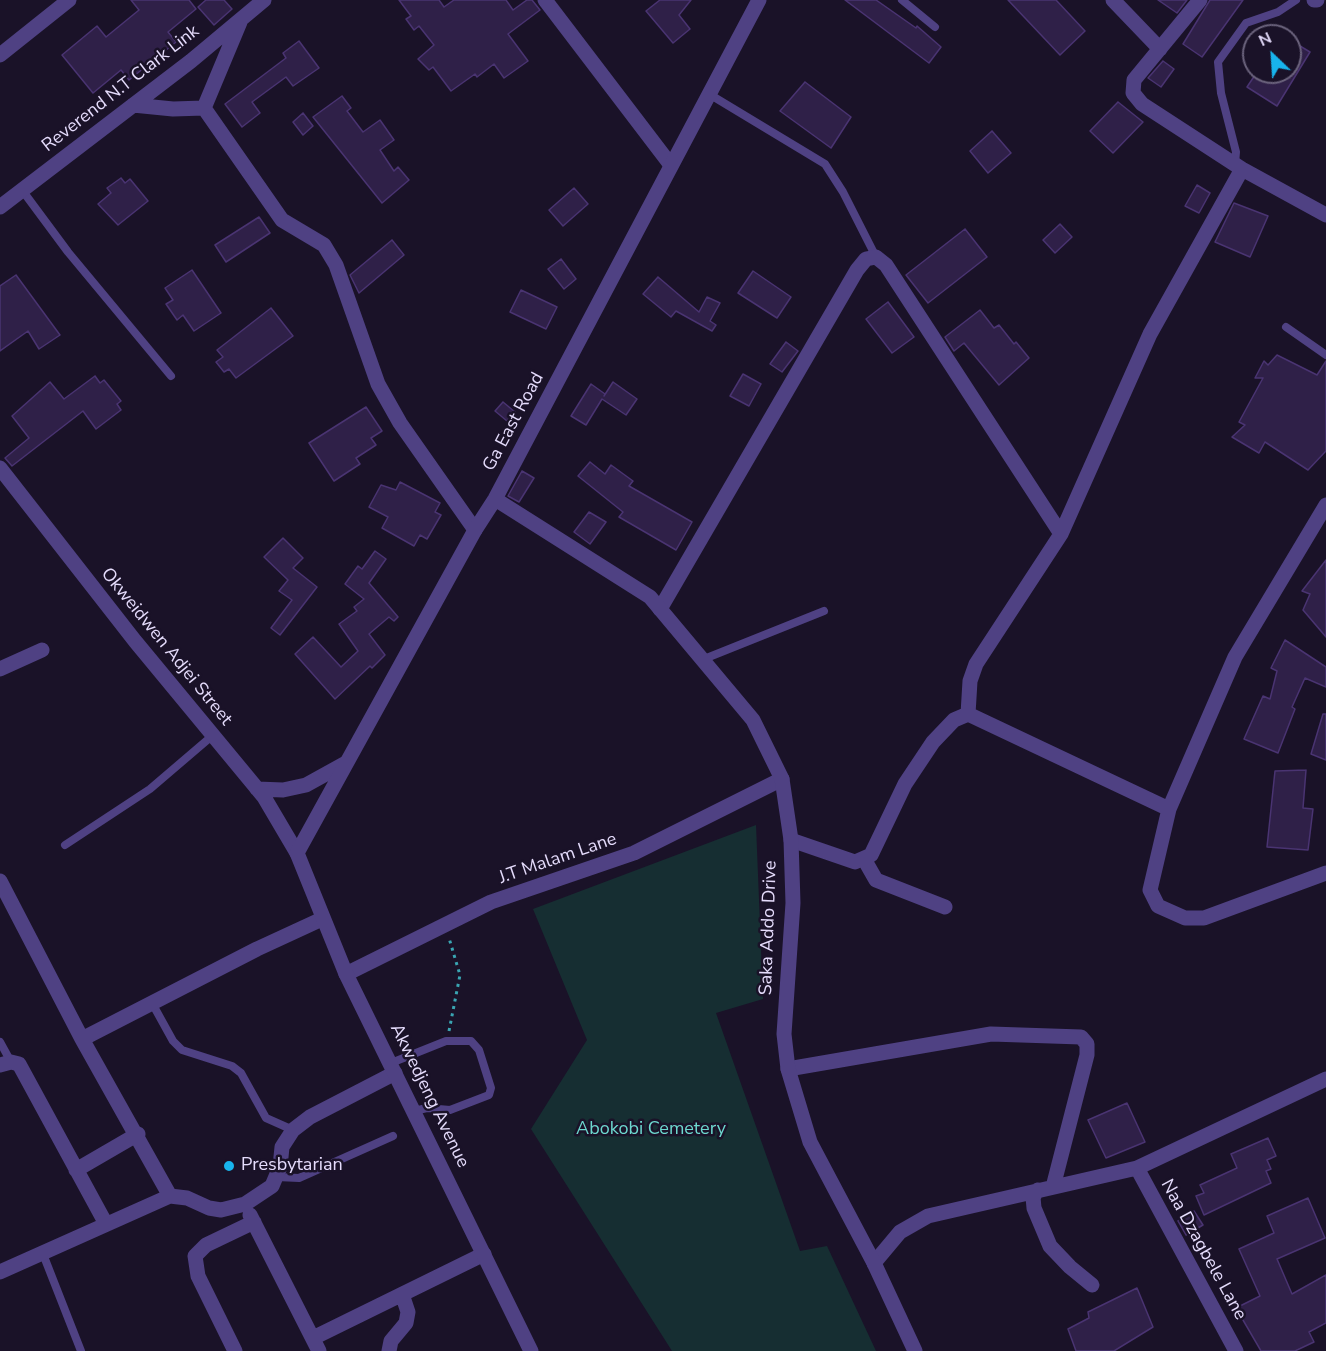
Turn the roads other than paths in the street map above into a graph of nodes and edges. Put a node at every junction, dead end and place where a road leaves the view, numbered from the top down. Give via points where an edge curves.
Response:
1 (69, 0) edge
2 (264, 0) edge
3 (545, 0) edge
4 (759, 0) edge
5 (902, 0) edge
6 (1113, 0) edge
7 (1200, 0) edge
8 (1296, 0) edge
9 (242, 18) junction
10 (935, 27) dead end
11 (1160, 49) junction
12 (0, 55) edge
13 (709, 94) junction
14 (133, 105) junction
15 (204, 108) junction
16 (670, 164) junction
17 (1238, 166) junction
18 (8, 196) edge
19 (1326, 215) edge
20 (876, 257) junction
21 (1286, 327) dead end
22 (1326, 355) edge
23 (171, 376) dead end
24 (0, 468) edge
25 (495, 499) junction
26 (1326, 505) edge
27 (475, 530) junction
28 (1060, 534) junction
29 (660, 609) junction
30 (824, 611) dead end
31 (42, 650) dead end
32 (704, 659) junction
33 (0, 669) edge
34 (968, 714) junction
35 (212, 736) junction
36 (344, 764) junction
37 (782, 779) junction
38 (257, 789) junction
39 (1169, 809) junction
40 (791, 840) junction
41 (65, 846) dead end
42 (297, 855) junction
43 (864, 859) junction
44 (1326, 873) edge
45 (0, 881) edge
46 (945, 907) dead end
47 (322, 919) junction
48 (346, 975) junction
49 (152, 1003) junction
50 (82, 1039) junction
51 (0, 1041) edge
52 (6, 1064) edge
53 (393, 1068) junction
54 (788, 1069) junction
55 (1326, 1079) edge
56 (414, 1111) junction
57 (293, 1130) junction
58 (138, 1134) junction
59 (393, 1136) dead end
60 (1137, 1168) junction
61 (76, 1170) junction
62 (277, 1177) junction
63 (1046, 1188) junction
64 (170, 1196) junction
65 (245, 1204) junction
66 (254, 1222) junction
67 (106, 1224) junction
68 (43, 1254) junction
69 (484, 1254) junction
70 (874, 1263) junction
71 (0, 1272) edge
72 (1092, 1285) dead end
73 (402, 1294) junction
74 (316, 1345) edge
75 (81, 1351) edge
76 (235, 1351) edge
77 (389, 1351) edge
78 (531, 1351) edge
79 (915, 1351) edge
80 (1236, 1351) edge

1 - 12 street
2 - 9 street, Reverend N.T Clark Link
3 - 16 street
4 - 13 street, Ga East Road
5 - 10 lane
6 - 11 street
7 - 11 street
8 - 17 lane via 1278,12 1246,23 1218,62
9 - 14 street, Reverend N.T Clark Link
9 - 15 street
11 - 17 street via 1134,80 1133,93 1142,104
13 - 16 street, Ga East Road
13 - 20 lane via 825,164
14 - 15 street
14 - 18 street, Reverend N.T Clark Link
15 - 27 street via 282,220 324,245 336,265 378,384 400,423
16 - 25 street, Ga East Road
17 - 19 street
17 - 28 street via 1150,334
18 - 23 lane via 68,252
20 - 28 street via 886,265
20 - 29 street via 866,259 857,270
21 - 22 lane
24 - 35 street, Okweidwen Adjei Street
25 - 27 street, Ga East Road
25 - 29 street, Saka Addo Drive via 650,597
26 - 39 street via 1235,657
27 - 36 street, Ga East Road
28 - 34 street via 976,664 970,681
29 - 32 street, Saka Addo Drive
30 - 32 lane
31 - 33 street
32 - 37 street, Saka Addo Drive via 753,720
34 - 39 street
34 - 43 street via 954,720 933,742 905,784 871,855
35 - 38 street, Okweidwen Adjei Street
35 - 41 lane via 150,789
36 - 38 street via 306,785 283,790
36 - 42 street, Ga East Road
37 - 40 street, Saka Addo Drive
37 - 48 street, J.T Malam Lane via 634,853 491,902
38 - 42 street, Okweidwen Adjei Street via 280,821
39 - 44 street via 1150,890 1158,906 1185,918 1204,918
40 - 43 street via 855,862
40 - 54 street, Saka Addo Drive via 794,903 783,1034
42 - 47 street, Akwedjeng Avenue
43 - 46 street via 876,880
45 - 50 street
47 - 48 street, Akwedjeng Avenue
47 - 49 street
48 - 53 street, Akwedjeng Avenue
49 - 50 street
49 - 57 lane via 182,1050 232,1066 241,1073 267,1118
50 - 58 street
51 - 52 lane
52 - 61 street via 19,1064
53 - 56 street, Akwedjeng Avenue
53 - 56 lane via 446,1041 475,1043 491,1088 489,1095 450,1110
53 - 57 street
54 - 63 street via 991,1034 1081,1037 1087,1044 1087,1055
54 - 70 street, Saka Addo Drive via 810,1142
55 - 60 street
56 - 69 street, Akwedjeng Avenue
57 - 62 street via 282,1147
58 - 61 street
58 - 64 street
59 - 62 lane via 298,1178
60 - 63 street
60 - 80 street, Naa Dzagbele Lane
61 - 67 street
62 - 65 street via 272,1186
63 - 70 street via 928,1216 900,1232
63 - 72 street via 1034,1197 1034,1208 1050,1246
64 - 65 street via 221,1210
64 - 67 street
65 - 66 street
66 - 74 street
66 - 76 street via 206,1245 195,1256 198,1276
67 - 68 street
68 - 71 street
68 - 75 lane
69 - 73 street
69 - 78 street, Akwedjeng Avenue
70 - 79 street, Saka Addo Drive
73 - 74 street
73 - 77 street via 408,1312 406,1323 391,1341

